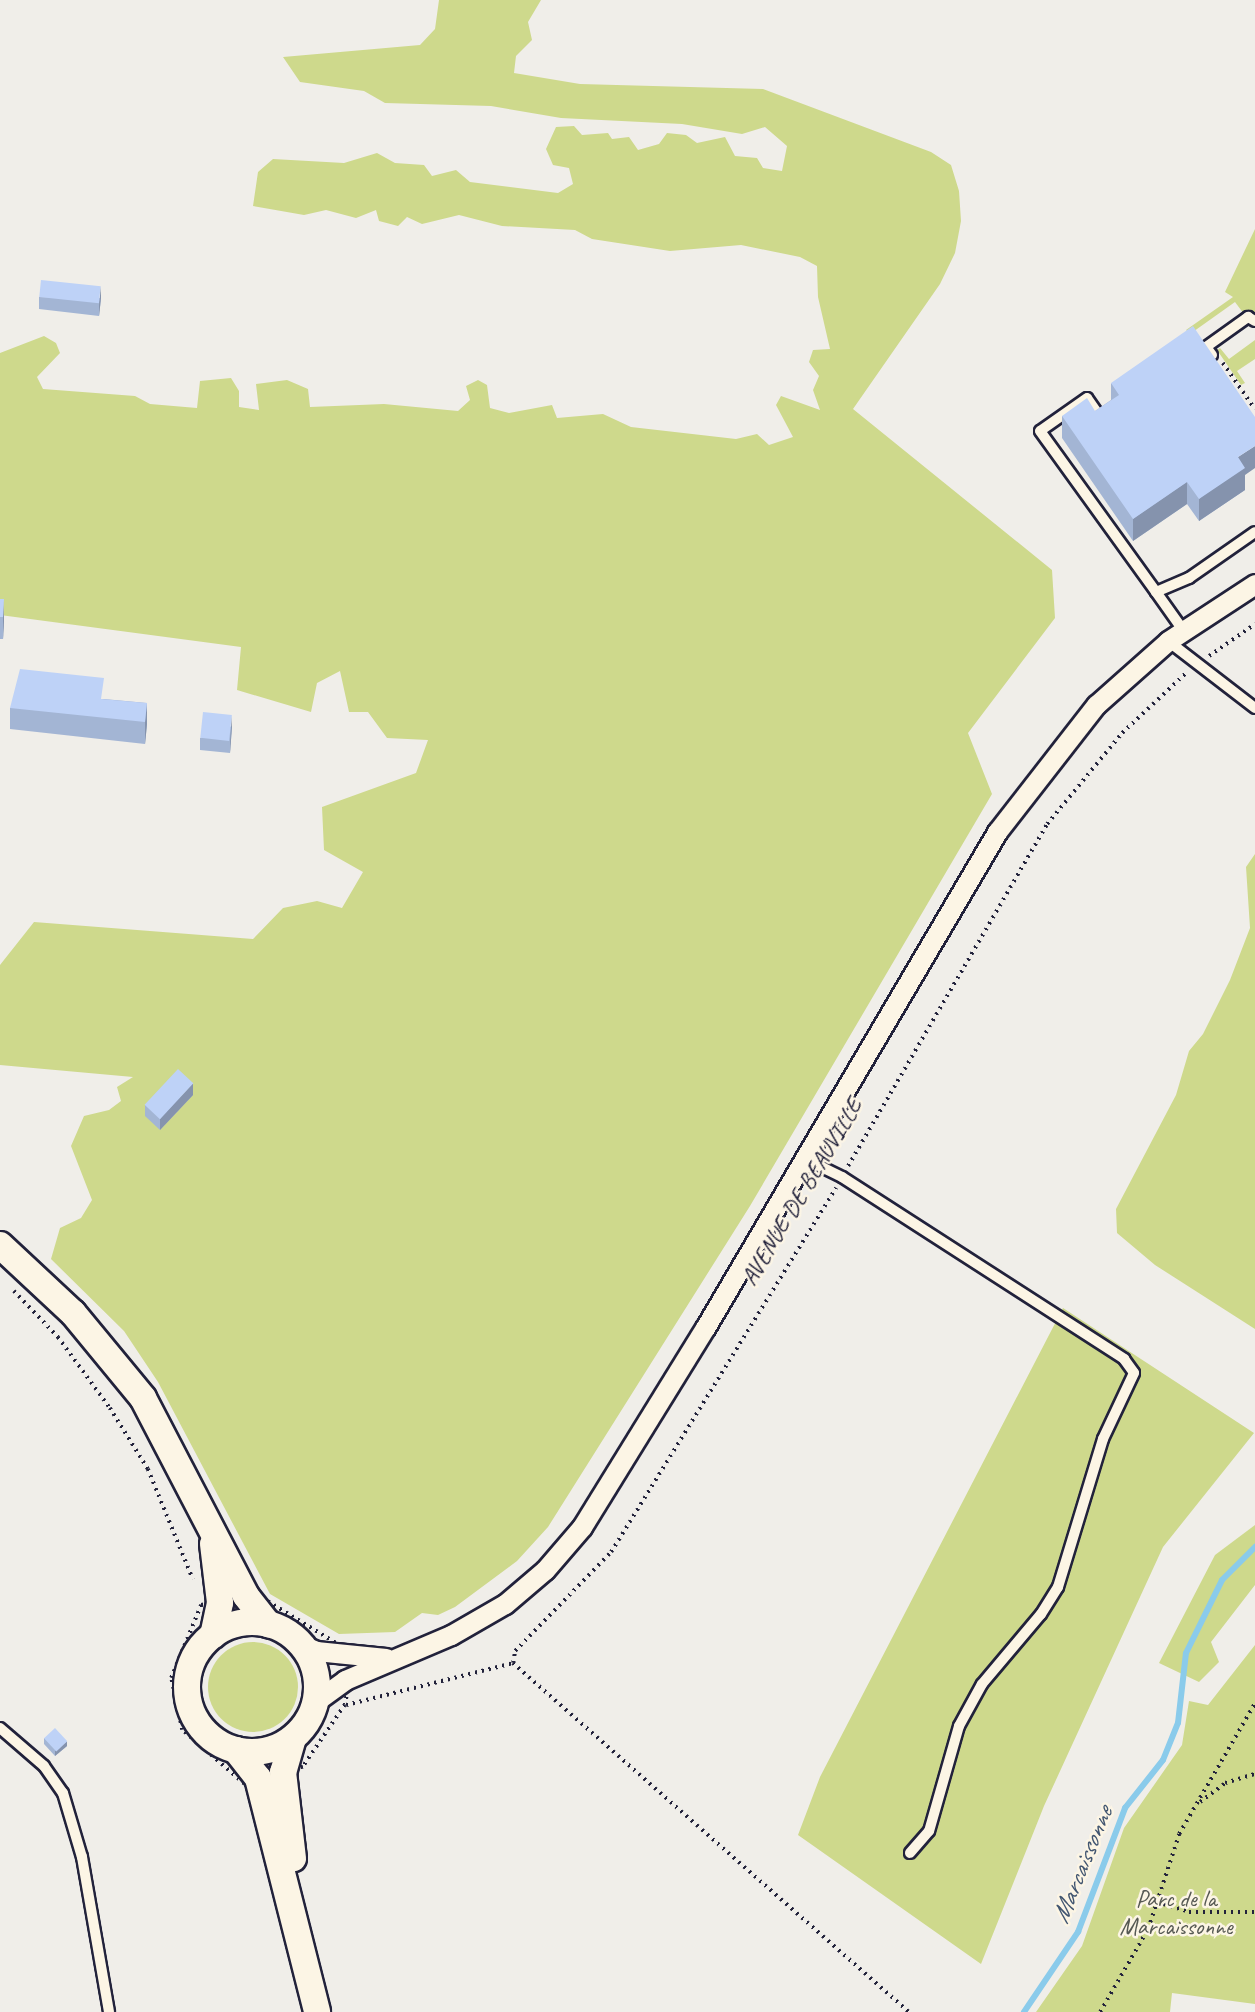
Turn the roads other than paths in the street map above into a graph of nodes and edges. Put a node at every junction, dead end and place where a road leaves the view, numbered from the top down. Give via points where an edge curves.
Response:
1 (1255, 321) edge
2 (1223, 372) edge
3 (1101, 418) edge
4 (1255, 532) edge
5 (1255, 584) edge
6 (1156, 592) junction
7 (1176, 635) junction
8 (1255, 708) edge
9 (803, 1158) junction
10 (0, 1245) edge
11 (212, 1534) junction
12 (268, 1624) junction
13 (213, 1635) junction
14 (302, 1645) junction
15 (386, 1658) junction
16 (315, 1702) junction
17 (0, 1728) edge
18 (293, 1738) junction
19 (236, 1750) junction
20 (271, 1775) junction
21 (910, 1853) dead end
22 (109, 2012) edge
23 (317, 2012) edge

1 - 2 lane via 1248,317 1206,347
3 - 6 lane via 1087,398 1040,431
4 - 6 lane via 1189,578
5 - 7 street, AVENUE DE BEAUVILLE
6 - 7 lane
7 - 8 lane via 1198,664
7 - 9 street, AVENUE DE BEAUVILLE via 1096,705 996,832
9 - 15 street, AVENUE DE BEAUVILLE via 582,1527 545,1570 505,1604 451,1635
9 - 21 lane via 842,1177 1124,1359 1135,1373 1103,1439 1058,1587 982,1684 959,1726 929,1830
10 - 11 main road via 73,1313 128,1378 164,1433
11 - 12 main road via 246,1596
11 - 13 main road via 207,1602
12 - 13 main road via 239,1623
12 - 14 main road
13 - 19 main road via 192,1664 189,1700 205,1731
14 - 15 street, AVENUE DE BEAUVILLE via 337,1654
14 - 16 main road via 316,1672
15 - 16 street, AVENUE DE BEAUVILLE
16 - 18 main road
17 - 22 lane via 44,1766 63,1793 82,1857
18 - 19 main road via 260,1752
18 - 20 main road
19 - 20 main road
20 - 23 main road via 292,1925

